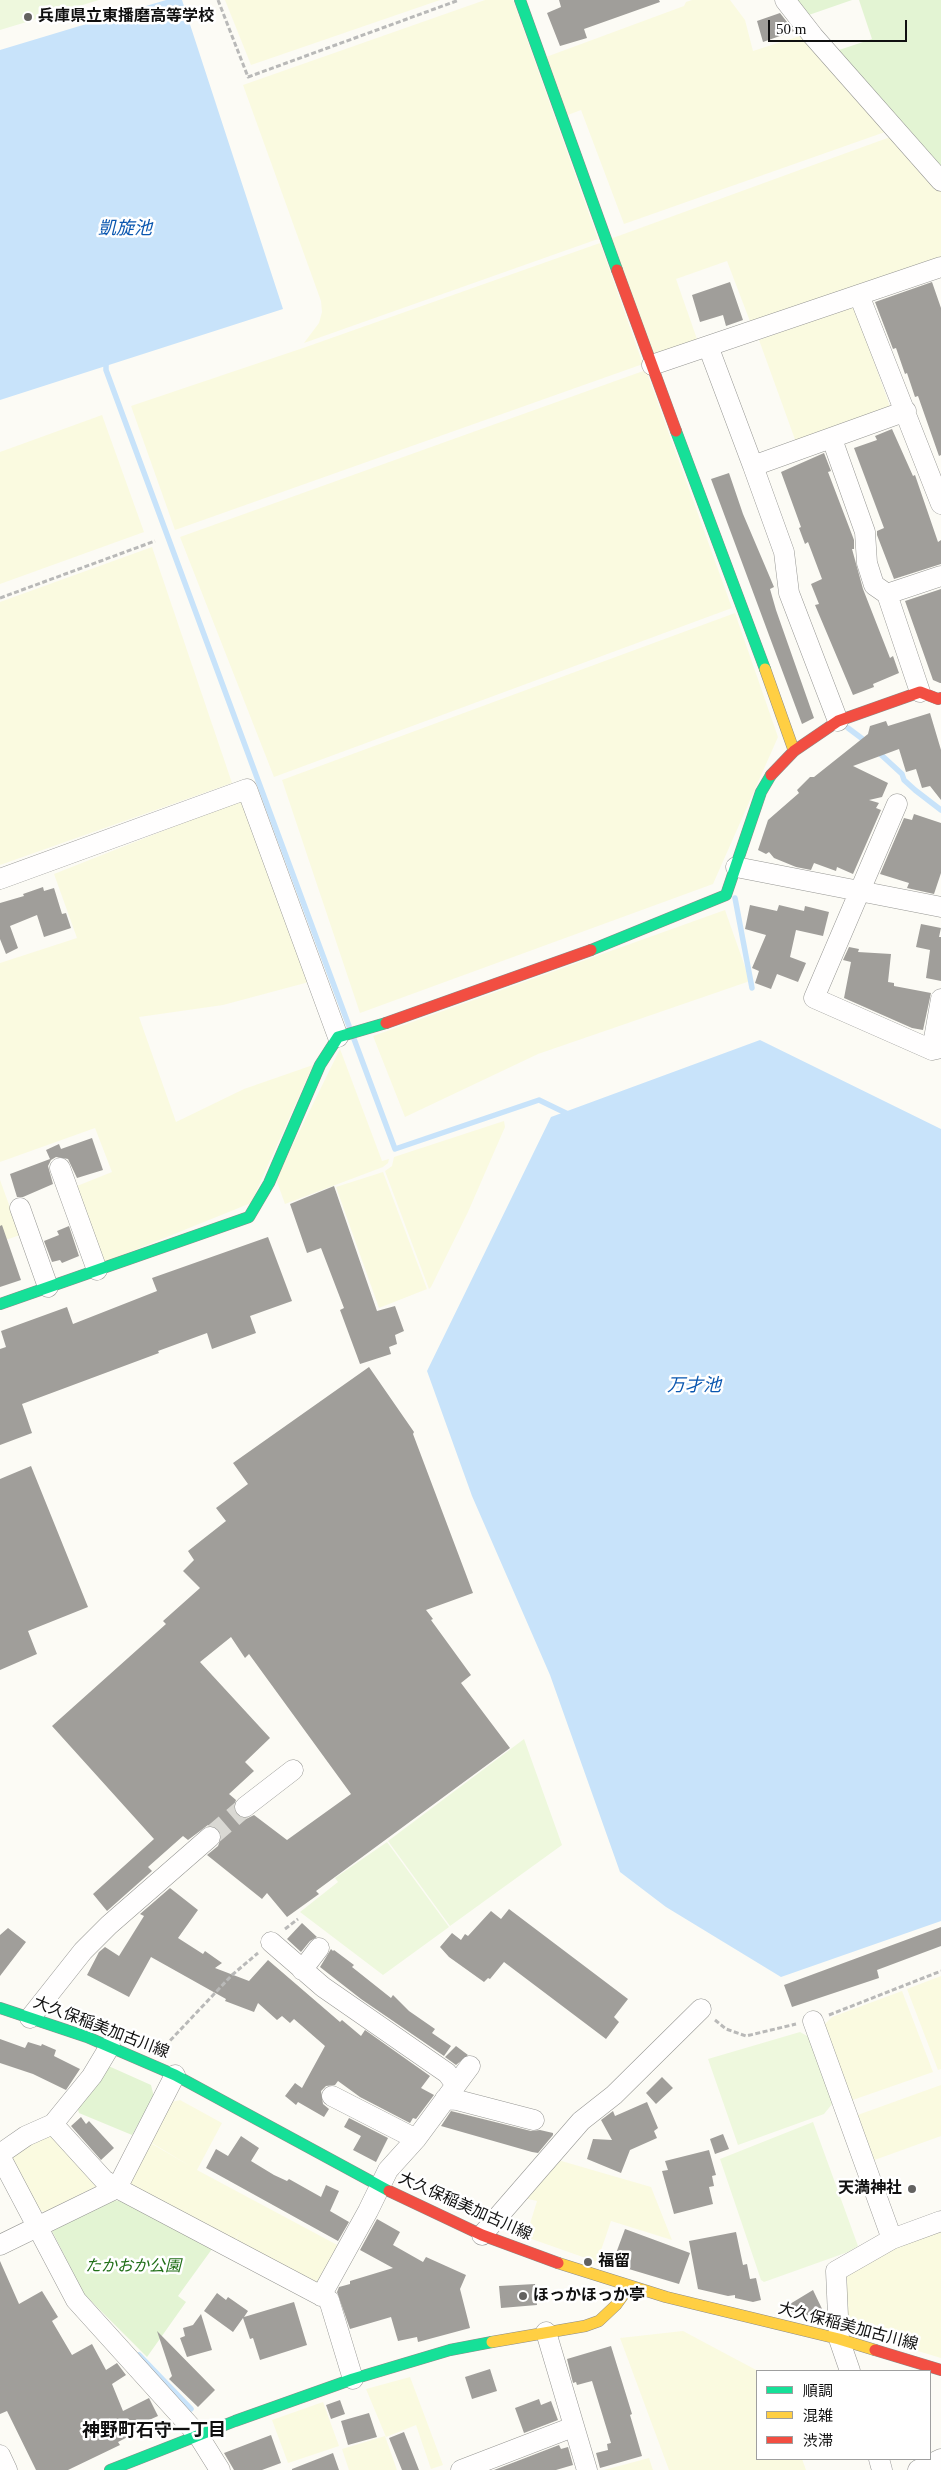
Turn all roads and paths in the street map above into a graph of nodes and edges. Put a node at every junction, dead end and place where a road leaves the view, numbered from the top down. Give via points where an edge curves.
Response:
1 (218, 0) edge
2 (459, 0) edge
3 (520, 0) edge
4 (785, 0) edge
5 (941, 181) edge
6 (941, 268) edge
7 (859, 295) junction
8 (708, 346) junction
9 (652, 366) junction
10 (906, 411) junction
11 (832, 439) junction
12 (753, 466) junction
13 (941, 504) edge
14 (155, 541) dead end
15 (941, 576) edge
16 (887, 594) junction
17 (0, 598) edge
18 (935, 699) edge
19 (838, 721) junction
20 (794, 751) junction
21 (897, 804) dead end
22 (736, 867) junction
23 (0, 879) edge
24 (859, 891) junction
25 (941, 907) edge
26 (941, 999) edge
27 (338, 1037) junction
28 (936, 1049) edge
29 (60, 1168) dead end
30 (20, 1208) dead end
31 (97, 1270) junction
32 (48, 1287) junction
33 (0, 1304) edge
34 (293, 1770) dead end
35 (245, 1807) tunnel mouth
36 (210, 1837) tunnel mouth
37 (298, 1918) dead end
38 (271, 1942) junction
39 (319, 1948) dead end
40 (302, 1970) junction
41 (0, 2008) edge
42 (701, 2009) dead end
43 (30, 2018) junction
44 (813, 2021) dead end
45 (110, 2046) junction
46 (150, 2063) junction
47 (470, 2066) dead end
48 (175, 2075) junction
49 (450, 2092) junction
50 (332, 2096) dead end
51 (534, 2120) dead end
52 (53, 2124) junction
53 (416, 2139) junction
54 (1, 2160) edge
55 (379, 2186) junction
56 (117, 2188) junction
57 (941, 2221) edge
58 (35, 2226) junction
59 (482, 2235) junction
60 (892, 2238) junction
61 (0, 2245) edge
62 (629, 2287) junction
63 (321, 2296) junction
64 (546, 2332) junction
65 (839, 2339) junction
66 (850, 2370) edge
67 (941, 2370) edge
68 (353, 2379) junction
69 (574, 2427) junction
70 (198, 2435) junction
71 (0, 2455) edge
72 (941, 2459) edge
73 (7, 2470) edge
74 (110, 2470) edge
75 (220, 2470) edge
76 (461, 2470) edge
77 (587, 2470) edge
78 (918, 2470) edge

1 - 2 path via 248,77
3 - 9 street
4 - 5 street
6 - 7 street
7 - 8 street
7 - 10 street
8 - 9 street
8 - 12 street
9 - 20 street
10 - 11 street
10 - 13 street
11 - 12 street
11 - 16 street via 865,532 867,562 874,585
12 - 19 street via 784,552 789,593
14 - 17 path
15 - 16 street
16 - 18 street
18 - 19 street
19 - 20 street
20 - 22 street via 775,769 761,792
21 - 24 street via 890,839
22 - 24 street
22 - 27 street via 726,895 615,941
23 - 27 street via 247,789
24 - 25 street
24 - 28 street via 814,998
26 - 28 street
27 - 31 street via 320,1065 269,1183 249,1217
29 - 31 street
30 - 32 street
31 - 32 street
32 - 33 street
34 - 35 street
36 - 43 street via 83,1951
37 - 38 path
38 - 40 street
38 - 46 path via 232,1975
39 - 40 street
40 - 49 street via 446,2073
41 - 43 street, 大久保稲美加古川線
42 - 59 street via 614,2095 581,2121
43 - 45 street, 大久保稲美加古川線
44 - 60 street
45 - 46 street, 大久保稲美加古川線
45 - 52 street via 92,2076
46 - 48 street, 大久保稲美加古川線
47 - 49 street
48 - 55 street, 大久保稲美加古川線
48 - 56 street
49 - 51 street via 457,2100
49 - 53 street
50 - 53 street
52 - 54 street via 26,2136
52 - 56 street via 104,2180
53 - 55 street via 388,2170
54 - 58 street
55 - 59 street, 大久保稲美加古川線
55 - 63 street
56 - 58 street
56 - 63 street
57 - 60 street
58 - 61 street
58 - 70 street via 76,2300
59 - 62 street, 大久保稲美加古川線 via 556,2264
60 - 65 street via 836,2271
62 - 64 street via 616,2306 599,2321
62 - 65 street, 大久保稲美加古川線
63 - 68 street via 329,2300
64 - 68 street via 450,2350
64 - 69 street
65 - 66 street
65 - 67 street, 大久保稲美加古川線
68 - 70 street
69 - 76 street
69 - 77 street
70 - 74 street
70 - 75 street
71 - 73 street
72 - 78 street

